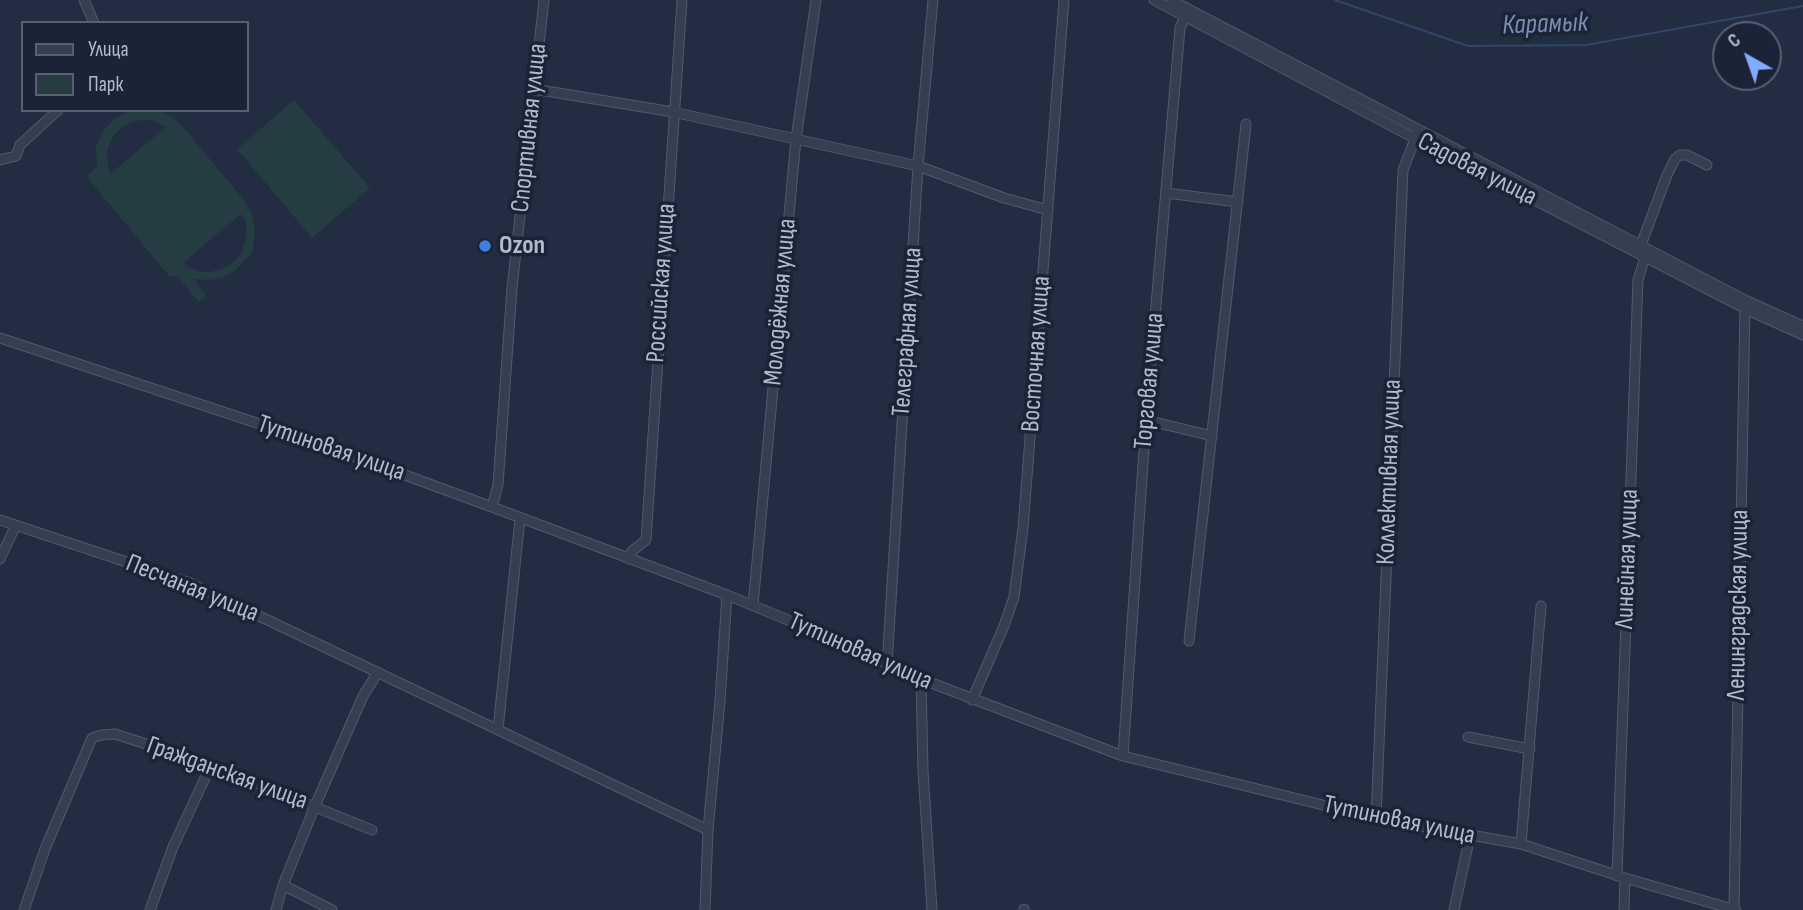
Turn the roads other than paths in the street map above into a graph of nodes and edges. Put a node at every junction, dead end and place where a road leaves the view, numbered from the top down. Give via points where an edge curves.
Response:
1 (84, 0) edge
2 (544, 0) edge
3 (681, 0) edge
4 (816, 0) edge
5 (933, 0) edge
6 (1064, 0) edge
7 (1154, 0) edge
8 (1171, 0) edge
9 (1186, 12) junction
10 (93, 21) edge
11 (534, 89) junction
12 (56, 112) edge
13 (673, 112) junction
14 (1247, 124) dead end
15 (1417, 134) junction
16 (796, 139) junction
17 (0, 160) edge
18 (1707, 165) dead end
19 (918, 166) junction
20 (1166, 193) junction
21 (1238, 202) junction
22 (1048, 211) junction
23 (1641, 245) junction
24 (1645, 257) junction
25 (1745, 304) junction
26 (1803, 326) edge
27 (1803, 335) edge
28 (0, 338) edge
29 (1146, 419) junction
30 (1212, 436) junction
31 (492, 507) junction
32 (520, 519) junction
33 (0, 520) edge
34 (16, 525) junction
35 (0, 559) edge
36 (629, 559) junction
37 (727, 595) junction
38 (753, 605) junction
39 (1541, 606) dead end
40 (1189, 641) dead end
41 (887, 665) junction
42 (378, 672) junction
43 (921, 680) junction
44 (972, 700) junction
45 (498, 729) junction
46 (1468, 737) dead end
47 (1530, 749) junction
48 (1123, 756) junction
49 (211, 765) junction
50 (315, 806) junction
51 (1376, 818) junction
52 (372, 830) dead end
53 (708, 830) junction
54 (1470, 836) junction
55 (1521, 844) junction
56 (1621, 877) junction
57 (283, 885) junction
58 (24, 910) edge
59 (150, 910) edge
60 (276, 910) edge
61 (332, 910) edge
62 (705, 910) edge
63 (932, 910) edge
64 (1454, 910) edge
65 (1624, 910) edge
66 (1735, 910) edge

1 - 10 street
2 - 11 street, Спортивная улица
3 - 13 street, Российская улица
4 - 16 street, Молодёжная улица
5 - 19 street, Телеграфная улица
6 - 22 street, Восточная улица
7 - 9 street, Садовая улица
8 - 9 street, Садовая улица
9 - 15 street, Садовая улица
9 - 20 street, Торговая улица via 1180,28
11 - 13 street
11 - 31 street, Спортивная улица via 512,288 498,485
12 - 17 street via 20,145 16,156
13 - 16 street
13 - 36 street, Российская улица via 646,540
14 - 21 street
15 - 23 street, Садовая улица
15 - 24 street, Садовая улица
15 - 51 street, Коллективная улица via 1403,170
16 - 19 street
16 - 38 street, Молодёжная улица
18 - 23 street via 1687,155 1675,159
19 - 22 street
19 - 41 street, Телеграфная улица
20 - 21 street
20 - 29 street, Торговая улица
21 - 30 street
22 - 44 street, Восточная улица via 1014,597
23 - 24 street
23 - 25 street, Садовая улица
24 - 25 street, Садовая улица
24 - 56 street, Линейная улица via 1638,280
25 - 26 street, Садовая улица
25 - 27 street, Садовая улица
25 - 66 street, Ленинградская улица
28 - 31 street, Тутиновая улица via 326,446
29 - 30 street
29 - 48 street, Торговая улица
30 - 40 street
31 - 32 street, Тутиновая улица
32 - 36 street, Тутиновая улица
32 - 45 street
33 - 34 street, Песчаная улица
34 - 35 street
34 - 42 street, Песчаная улица via 190,583
36 - 37 street, Тутиновая улица
37 - 38 street, Тутиновая улица
37 - 53 street
38 - 41 street, Тутиновая улица
39 - 47 street
41 - 43 street, Тутиновая улица
42 - 45 street, Песчаная улица
42 - 50 street
43 - 44 street, Тутиновая улица
43 - 63 street
44 - 48 street, Тутиновая улица
45 - 53 street, Песчаная улица
46 - 47 street
47 - 55 street
48 - 51 street, Тутиновая улица
49 - 50 street, Гражданская улица
49 - 58 street, Гражданская улица via 115,734 92,738
49 - 59 street
50 - 52 street, Гражданская улица
50 - 57 street
51 - 54 street, Тутиновая улица
53 - 62 street
54 - 55 street, Тутиновая улица
54 - 64 street
55 - 56 street, Тутиновая улица
56 - 65 street, Линейная улица
56 - 66 street, Тутиновая улица
57 - 60 street
57 - 61 street

